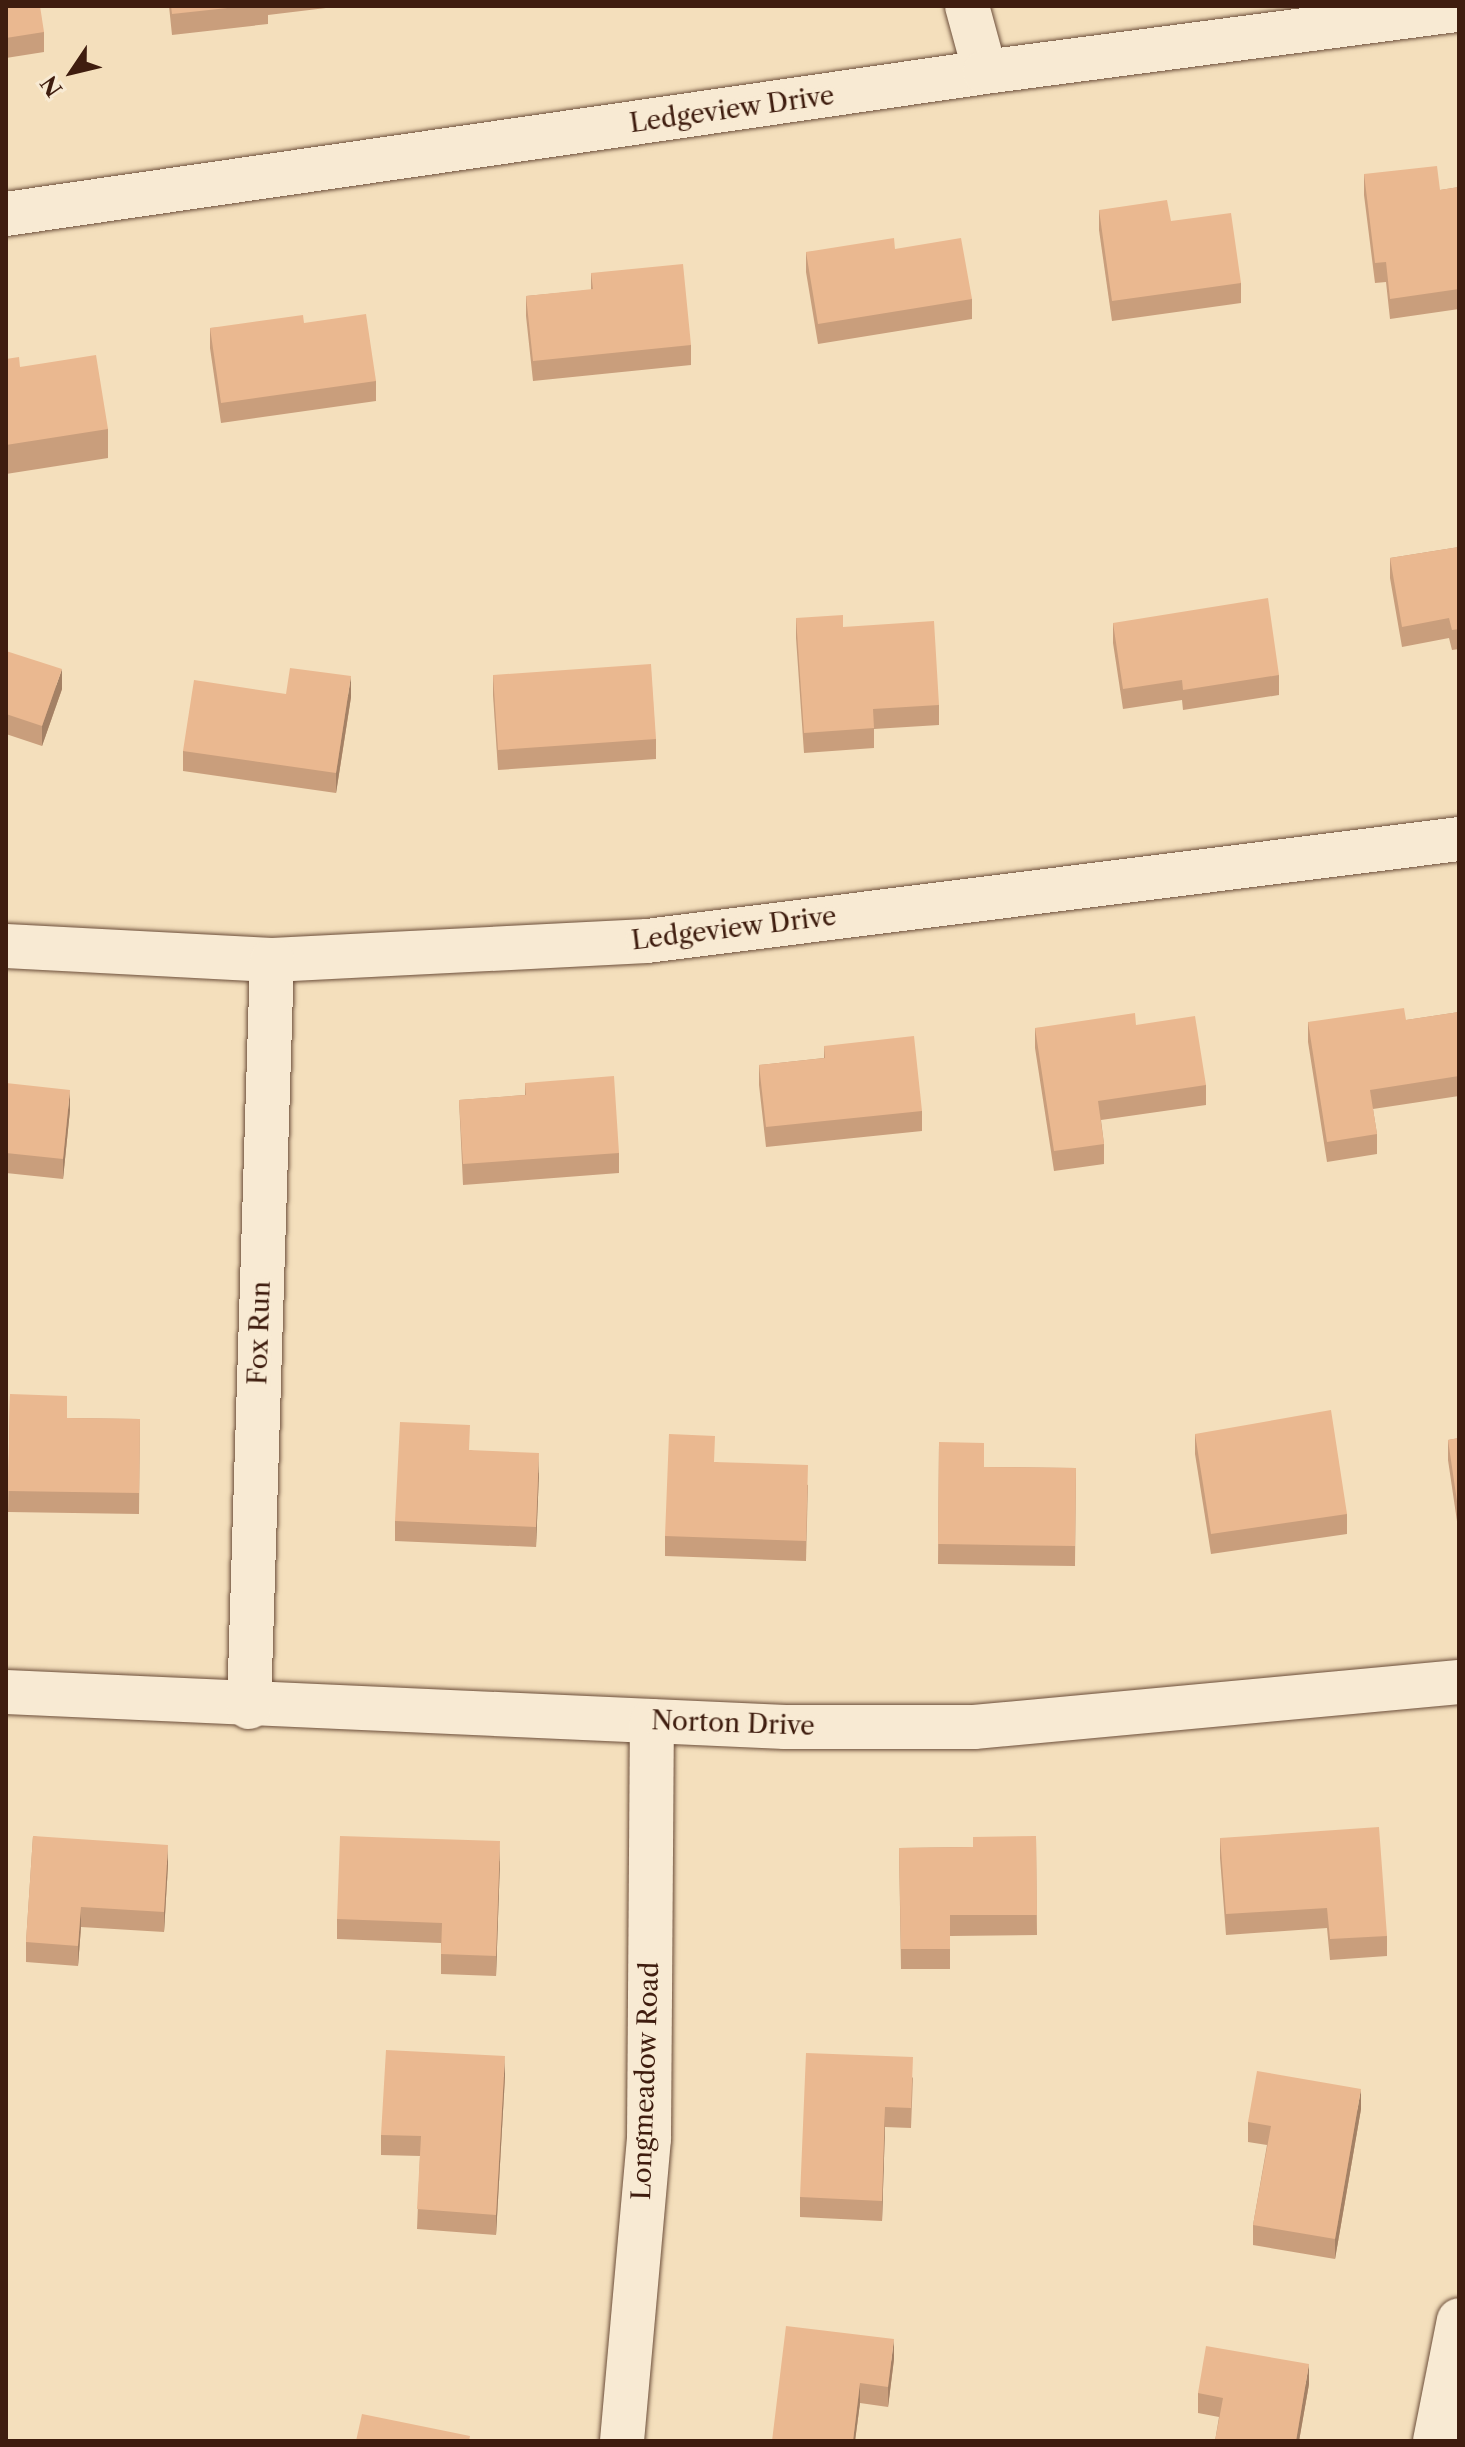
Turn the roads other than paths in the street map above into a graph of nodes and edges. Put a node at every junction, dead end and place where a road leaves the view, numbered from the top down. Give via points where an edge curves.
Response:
1 (967, 6) edge
2 (1459, 10) edge
3 (985, 72) junction
4 (6, 214) edge
5 (1459, 839) edge
6 (6, 946) edge
7 (272, 960) junction
8 (1459, 1682) edge
9 (6, 1692) edge
10 (249, 1707) junction
11 (652, 1721) junction
12 (1459, 2320) edge
13 (622, 2441) edge
14 (1435, 2441) edge

1 - 3 street
2 - 3 street, Ledgeview Drive
3 - 4 street, Ledgeview Drive
5 - 7 street, Ledgeview Drive via 647,941
6 - 7 street, Ledgeview Drive
7 - 10 street, Fox Run
8 - 11 street, Norton Drive via 974,1727
9 - 10 street, Norton Drive
10 - 11 street, Norton Drive
11 - 13 street, Longmeadow Road via 649,2139
12 - 14 street

